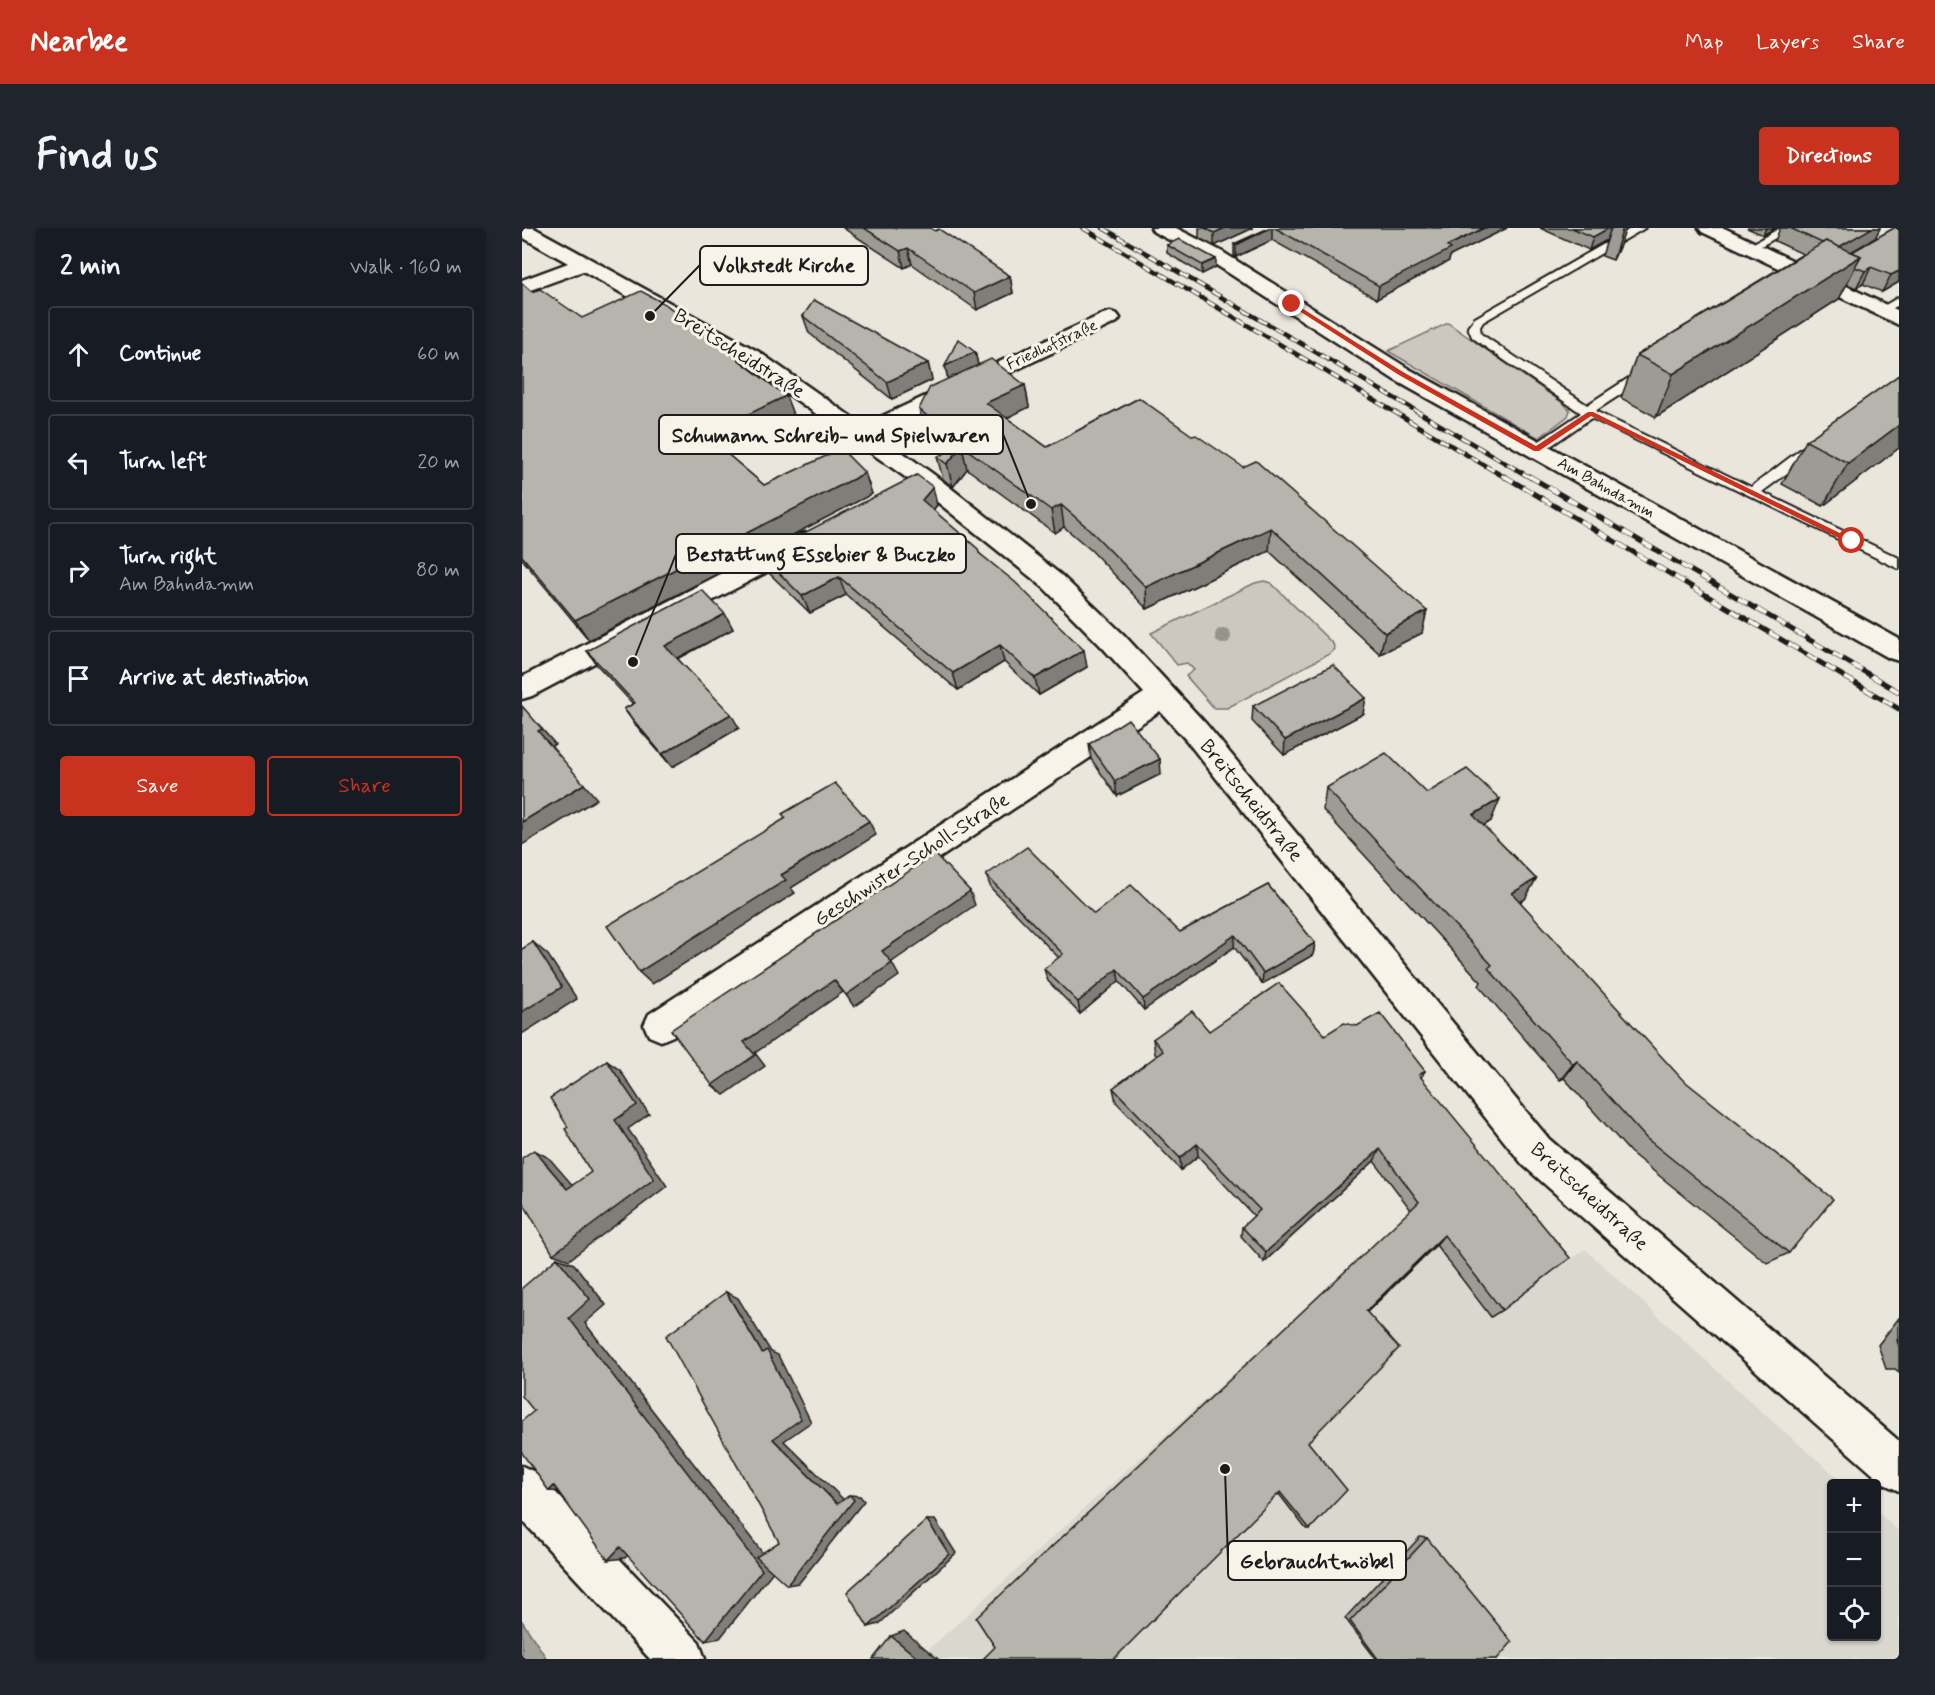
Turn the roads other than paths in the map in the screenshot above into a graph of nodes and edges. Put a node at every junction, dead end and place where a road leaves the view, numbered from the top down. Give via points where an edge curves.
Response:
1 (1161, 228) edge
2 (1640, 228) edge
3 (1709, 228) edge
4 (1788, 228) edge
5 (522, 229) edge
6 (1750, 248) junction
7 (584, 264) junction
8 (522, 287) edge
9 (1899, 300) edge
10 (1890, 315) edge
11 (1110, 318) dead end
12 (1655, 367) edge
13 (1588, 412) junction
14 (862, 434) junction
15 (1826, 437) edge
16 (1537, 449) junction
17 (1753, 492) junction
18 (829, 528) edge
19 (1899, 564) edge
20 (1899, 651) edge
21 (522, 689) edge
22 (1162, 695) junction
23 (661, 1025) dead end
24 (1899, 1469) edge
25 (522, 1488) edge
26 (682, 1659) edge

1 - 16 street, Am Bahndamm via 1224,250 1401,374
2 - 13 lane via 1479,320 1474,327 1476,335 1485,342
3 - 6 street
4 - 6 lane
5 - 7 street, Breitscheidstraße
6 - 10 street
7 - 8 street
7 - 14 street, Breitscheidstraße via 751,357
9 - 10 lane
11 - 14 street, Friedhofstraße
12 - 13 lane
13 - 16 lane
13 - 17 lane
14 - 22 street, Breitscheidstraße via 913,484 1052,582
15 - 17 lane
16 - 20 street, Am Bahndamm
17 - 19 lane
18 - 21 street
22 - 23 street, Geschwister-Scholl-Straße
22 - 24 street, Breitscheidstraße via 1536,1152
25 - 26 street

